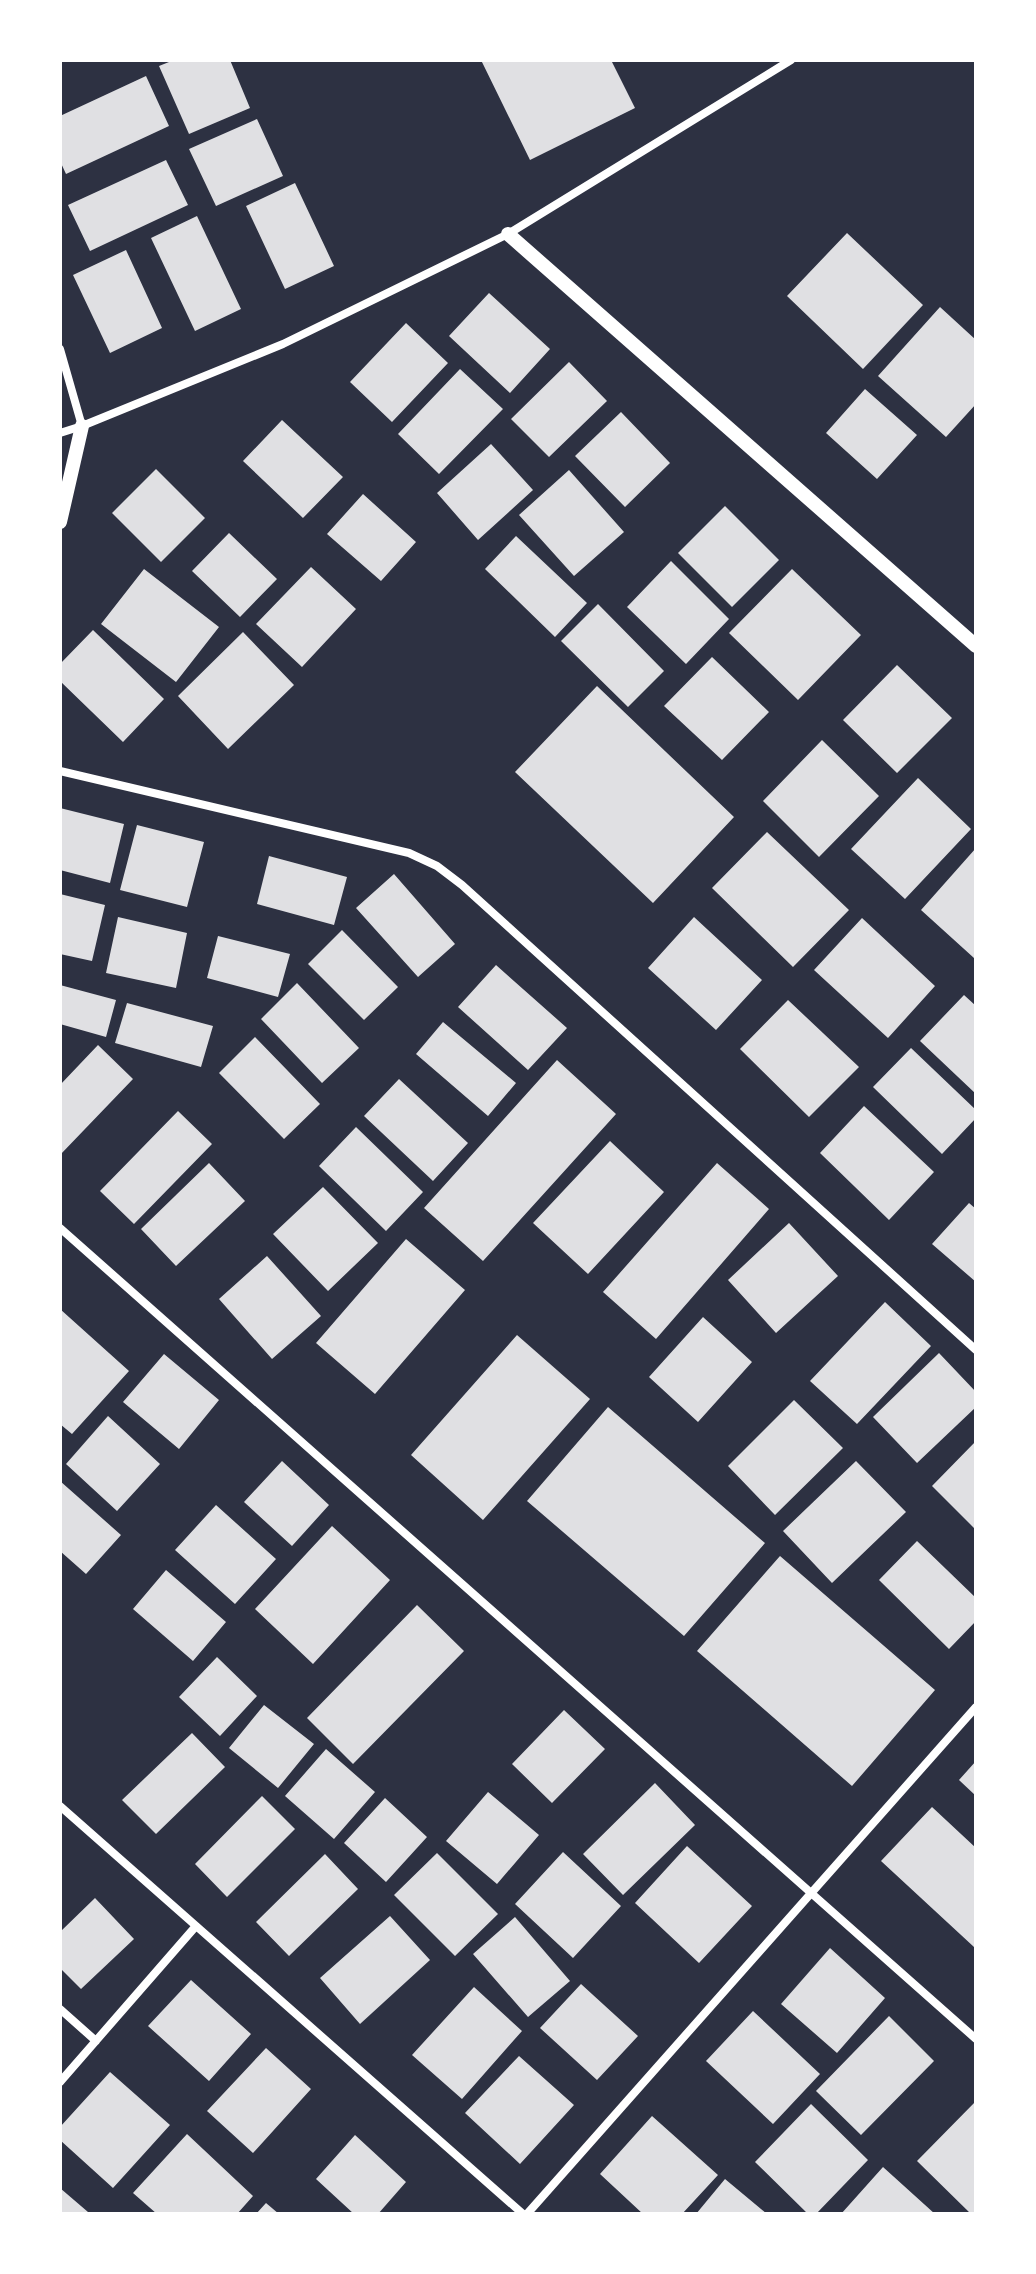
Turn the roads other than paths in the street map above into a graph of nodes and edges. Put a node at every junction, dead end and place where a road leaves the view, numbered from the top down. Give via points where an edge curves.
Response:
1 (791, 60) edge
2 (508, 234) junction
3 (60, 349) edge
4 (82, 426) junction
5 (60, 433) edge
6 (60, 522) edge
7 (976, 646) edge
8 (60, 771) edge
9 (60, 1228) edge
10 (976, 1350) edge
11 (976, 1707) edge
12 (60, 1806) edge
13 (810, 1894) junction
14 (196, 1926) junction
15 (60, 2009) edge
16 (976, 2039) edge
17 (96, 2041) junction
18 (60, 2082) edge
19 (525, 2214) edge

1 - 2 street
2 - 4 street via 283,344
2 - 7 street
3 - 4 street
4 - 5 street
4 - 6 street
8 - 10 street via 409,853 437,866
9 - 13 street
11 - 13 street
12 - 14 street
13 - 16 street
13 - 19 street
14 - 17 street
14 - 19 street
15 - 17 street
17 - 18 street

